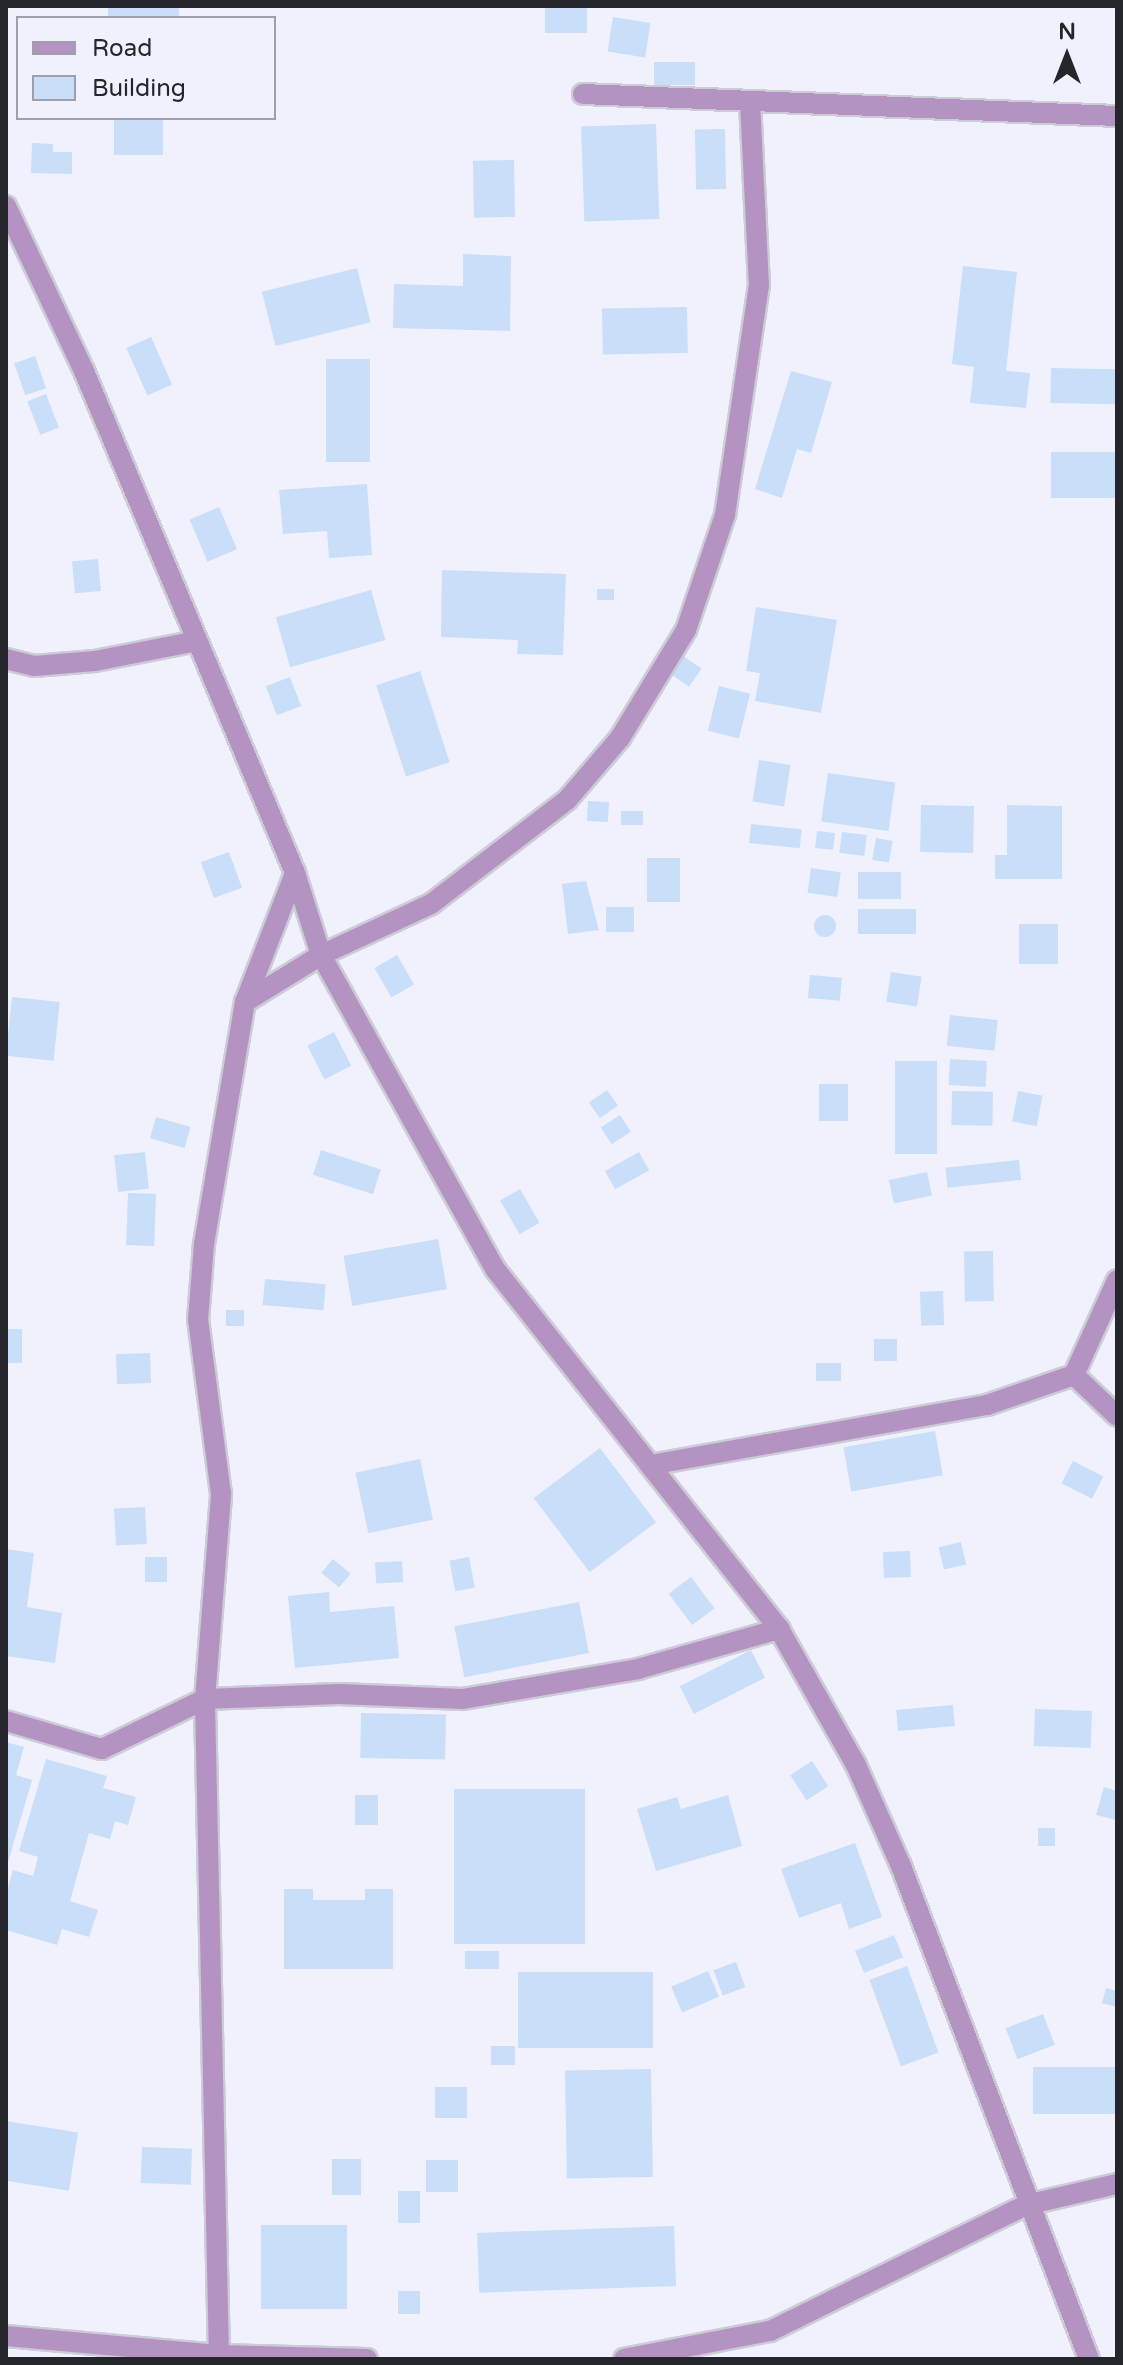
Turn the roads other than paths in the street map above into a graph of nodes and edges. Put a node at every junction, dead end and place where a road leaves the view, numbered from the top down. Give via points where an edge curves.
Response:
1 (583, 94) dead end
2 (750, 101) junction
3 (1117, 116) edge
4 (6, 206) edge
5 (197, 641) junction
6 (6, 659) edge
7 (295, 873) junction
8 (321, 955) junction
9 (245, 1002) junction
10 (1117, 1280) edge
11 (1074, 1375) junction
12 (1117, 1416) edge
13 (650, 1465) junction
14 (779, 1629) junction
15 (205, 1699) junction
16 (6, 1721) edge
17 (1117, 2184) edge
18 (1026, 2205) junction
19 (6, 2336) edge
20 (218, 2357) edge
21 (367, 2359) edge
22 (624, 2359) edge
23 (1089, 2359) edge

1 - 2 street
2 - 3 street
2 - 8 street via 759,286 725,515 686,630 620,738 567,800 431,904
4 - 5 street via 84,371
5 - 6 street via 95,661 34,666
5 - 7 street
7 - 8 street
7 - 9 street
8 - 9 street
8 - 13 street via 495,1269
9 - 15 street via 204,1244 198,1320 221,1494
10 - 11 street
11 - 12 street
11 - 13 street via 987,1405
13 - 14 street
14 - 15 street via 638,1669 463,1699 339,1694
14 - 18 street via 856,1765 901,1866
15 - 16 street via 102,1749
15 - 20 street
17 - 18 street
18 - 22 street via 770,2331
18 - 23 street
19 - 20 street
20 - 21 street

